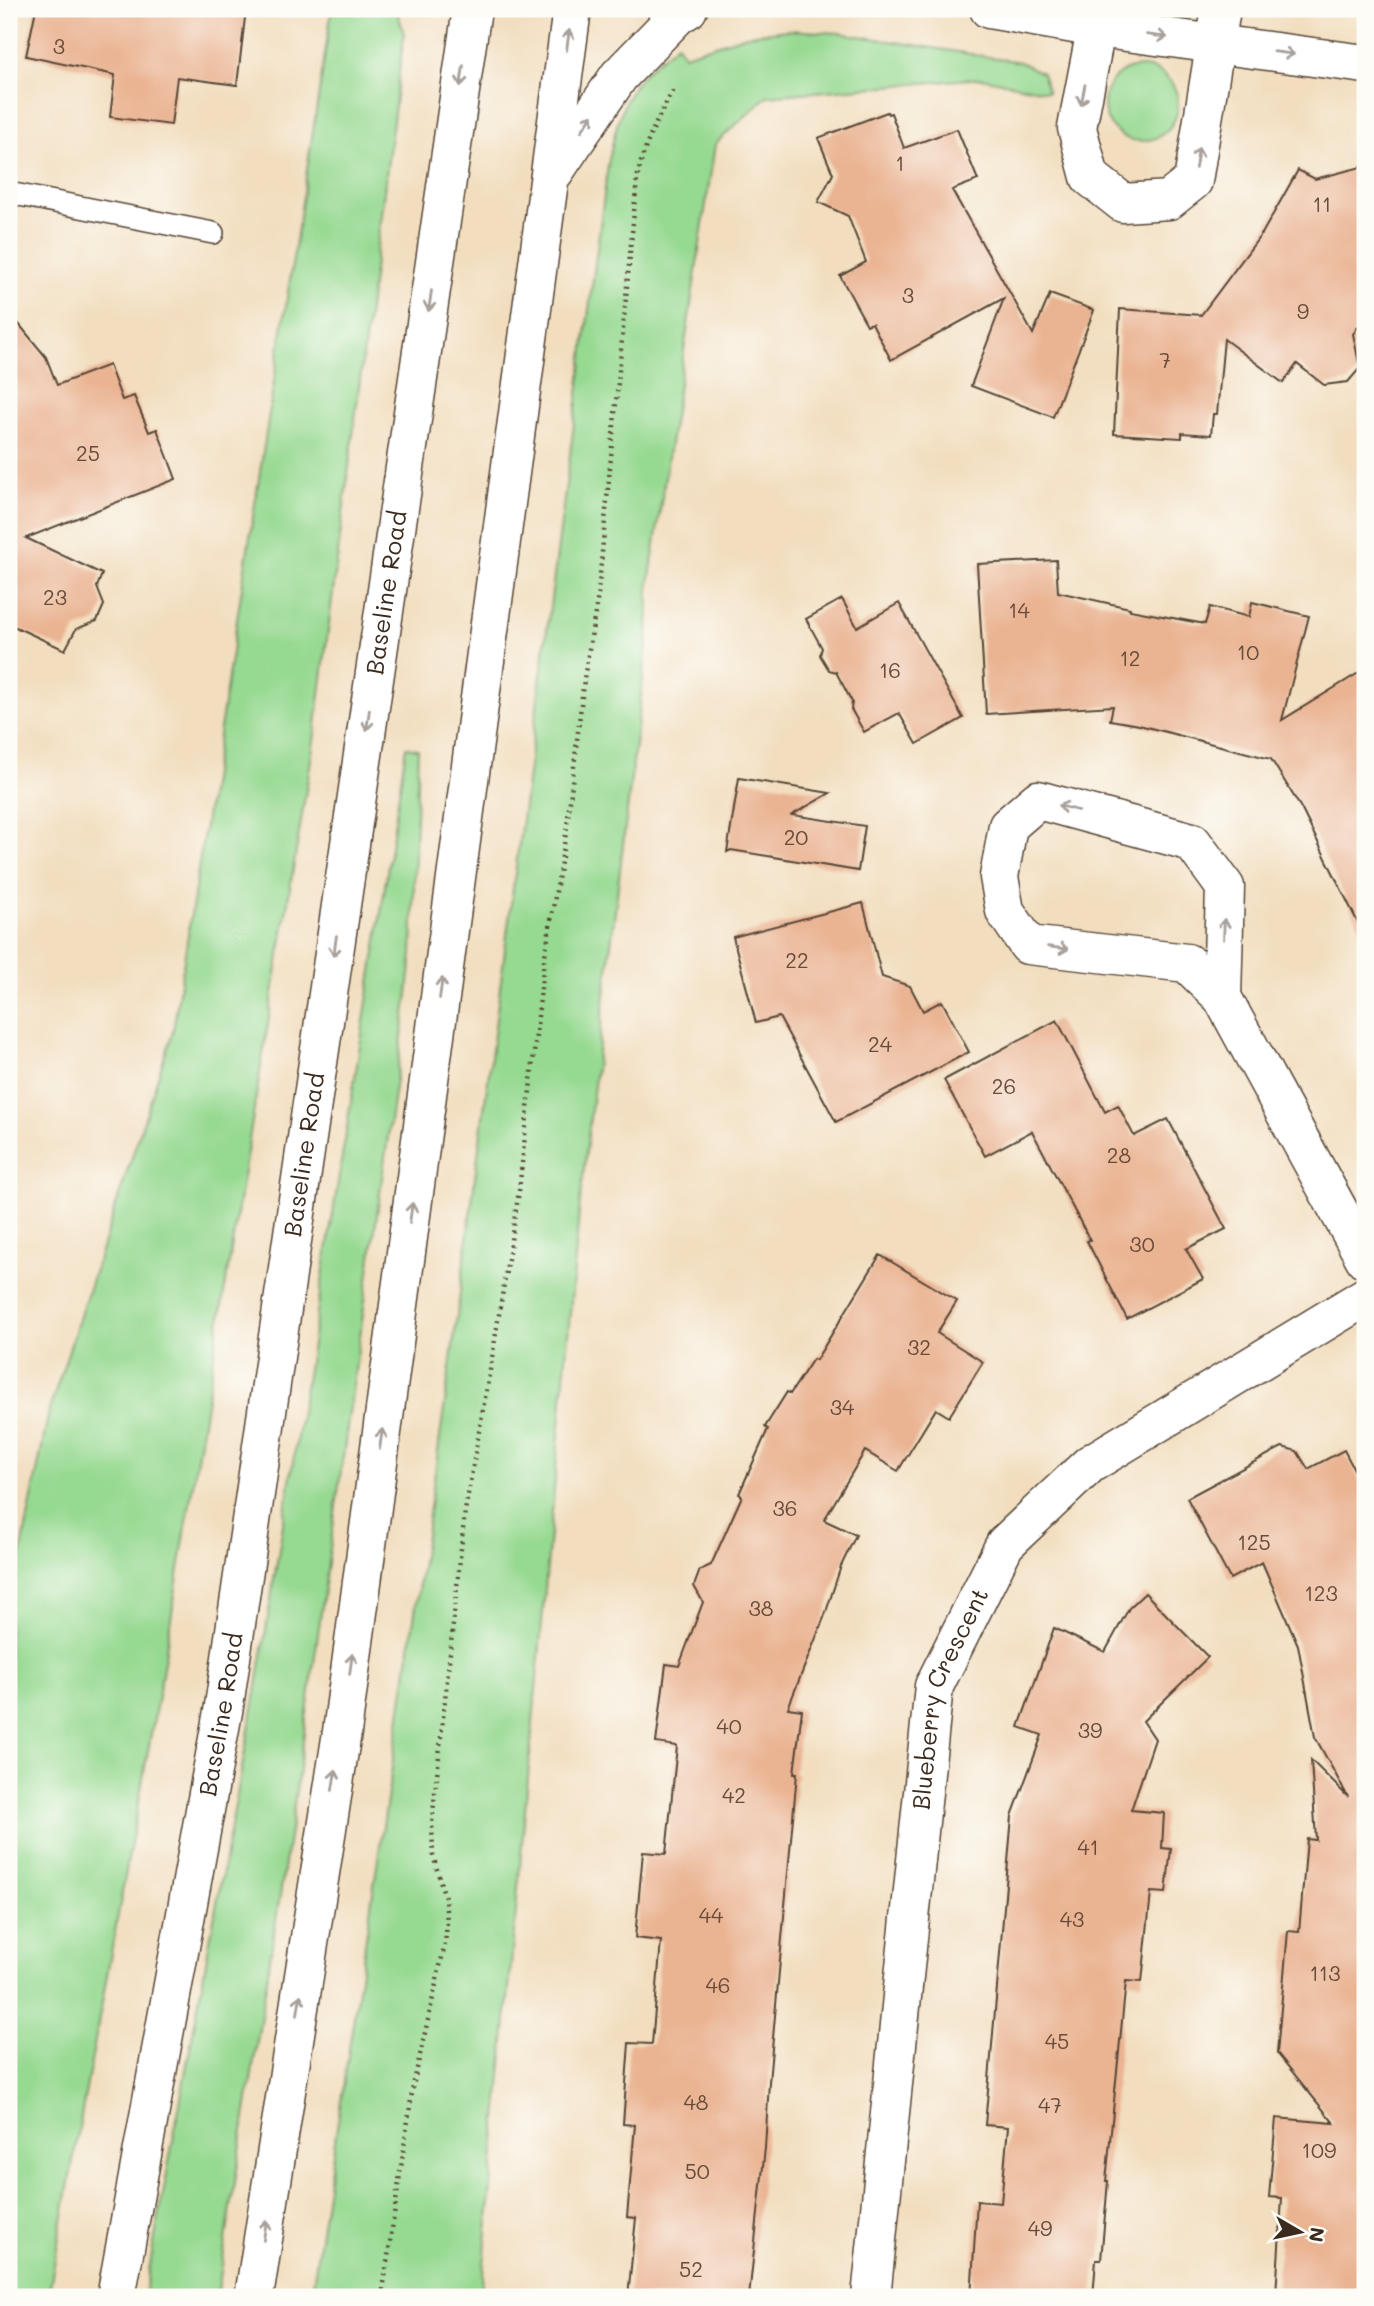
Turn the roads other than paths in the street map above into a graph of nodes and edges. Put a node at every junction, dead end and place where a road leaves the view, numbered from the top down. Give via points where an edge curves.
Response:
1 (472, 9) edge
2 (572, 9) edge
3 (688, 9) edge
4 (989, 9) edge
5 (1099, 19) edge
6 (1219, 26) edge
7 (1365, 64) edge
8 (549, 180) junction
9 (9, 193) edge
10 (213, 233) dead end
11 (1222, 997) junction
12 (1365, 1259) edge
13 (1365, 1297) edge
14 (116, 2297) edge
15 (254, 2297) edge
16 (871, 2297) edge

1 -> 14 main road, Baseline Road via 224,1706
8 -> 2 main road
8 -> 3 main road via 619,76
4 - 5 main road
5 -> 6 main road
5 -> 6 main road via 1077,128 1090,177 1123,204 1169,200 1193,181
6 -> 7 main road
15 -> 8 main road via 342,1732
9 - 10 lane
11 -> 11 main road via 1225,887 1192,842 1038,800 1008,826 999,877 1005,911 1028,945 1187,963
11 - 12 main road
13 - 16 main road, Blueberry Crescent via 1090,1464 1004,1544 934,1686

